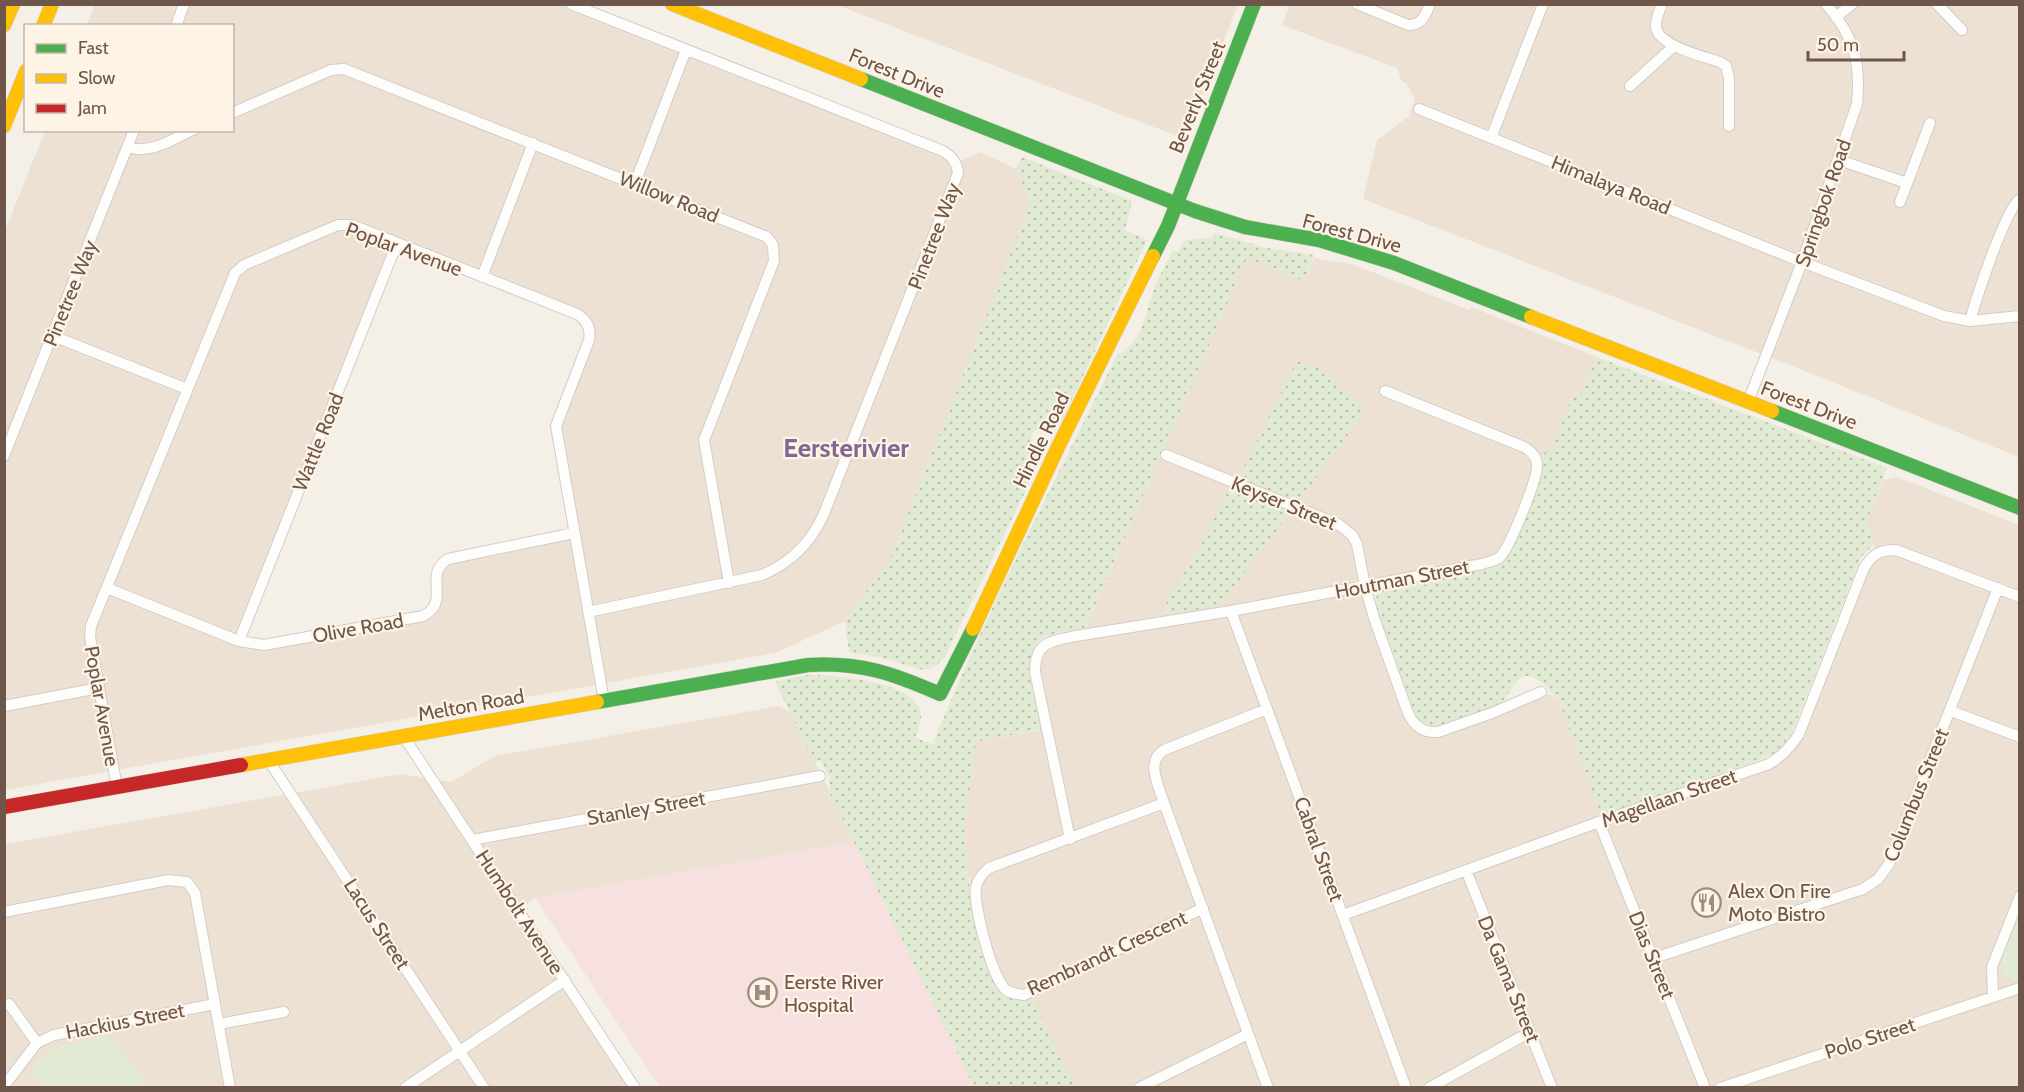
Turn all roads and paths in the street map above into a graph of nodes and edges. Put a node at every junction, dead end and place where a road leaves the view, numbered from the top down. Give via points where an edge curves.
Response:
1 (13, 4) edge
2 (51, 4) edge
3 (184, 4) edge
4 (571, 4) edge
5 (672, 4) edge
6 (1254, 4) edge
7 (1357, 4) edge
8 (1430, 4) edge
9 (1543, 4) edge
10 (1662, 4) edge
11 (1826, 4) edge
12 (1852, 4) edge
13 (1937, 4) edge
14 (689, 8) edge
15 (1836, 17) junction
16 (44, 24) edge
17 (177, 24) edge
18 (4, 26) edge
19 (1962, 30) dead end
20 (1674, 46) junction
21 (686, 50) junction
22 (24, 76) edge
23 (1630, 86) dead end
24 (1419, 109) dead end
25 (234, 112) edge
26 (1929, 123) dead end
27 (4, 126) edge
28 (1729, 126) dead end
29 (133, 132) edge
30 (188, 132) edge
31 (1491, 138) junction
32 (533, 143) junction
33 (128, 147) junction
34 (1839, 160) junction
35 (635, 183) junction
36 (1907, 183) junction
37 (2019, 199) edge
38 (1900, 202) dead end
39 (1177, 204) junction
40 (397, 243) junction
41 (1802, 262) junction
42 (482, 277) junction
43 (2019, 316) edge
44 (1970, 321) junction
45 (53, 336) junction
46 (187, 389) junction
47 (1385, 391) dead end
48 (1748, 402) junction
49 (1166, 455) dead end
50 (4, 456) edge
51 (2019, 508) edge
52 (574, 533) junction
53 (729, 583) junction
54 (1365, 586) junction
55 (107, 588) junction
56 (1998, 588) junction
57 (2019, 597) edge
58 (1231, 611) junction
59 (588, 612) junction
60 (239, 641) junction
61 (99, 688) junction
62 (1541, 692) dead end
63 (940, 693) joint
64 (604, 701) junction
65 (4, 706) edge
66 (1267, 709) junction
67 (1951, 711) junction
68 (404, 737) junction
69 (2019, 737) edge
70 (269, 761) junction
71 (820, 776) dead end
72 (117, 788) junction
73 (1164, 803) junction
74 (4, 807) edge
75 (1599, 822) junction
76 (1070, 839) junction
77 (472, 840) junction
78 (1466, 870) junction
79 (2019, 896) edge
80 (1203, 908) junction
81 (4, 912) edge
82 (1343, 915) junction
83 (1654, 958) junction
84 (565, 981) junction
85 (2019, 988) edge
86 (1994, 996) junction
87 (9, 1004) dead end
88 (215, 1004) junction
89 (284, 1012) dead end
90 (219, 1024) junction
91 (1530, 1032) junction
92 (1248, 1034) junction
93 (37, 1043) junction
94 (460, 1051) junction
95 (4, 1086) edge
96 (230, 1088) edge
97 (405, 1088) edge
98 (484, 1088) edge
99 (635, 1088) edge
100 (1139, 1088) edge
101 (1268, 1088) edge
102 (1406, 1088) edge
103 (1429, 1088) edge
104 (1552, 1088) edge
105 (1705, 1088) edge
106 (1720, 1088) edge

1 - 18 street
2 - 16 street
3 - 17 street
4 - 21 street, Pinetree Way
5 - 14 street, Forest Drive
6 - 39 street, Beverly Street
7 - 8 street via 1408,25 1422,21
9 - 31 street
10 - 20 street via 1658,32
11 - 15 street, Springbok Road
12 - 15 street
13 - 19 street
14 - 39 street, Forest Drive
15 - 34 street, Springbok Road via 1855,53 1858,88 1857,104
20 - 23 street
20 - 28 street via 1726,66
21 - 35 street
21 - 53 street, Pinetree Way via 942,151 952,158 958,173 818,527 804,547 785,563 762,575
22 - 27 street
24 - 31 street, Himalaya Road
25 - 32 street, Willow Road via 331,70 344,69
26 - 36 street
29 - 33 street, Pinetree Way
30 - 33 street via 148,150
31 - 41 street, Himalaya Road
32 - 35 street, Willow Road
32 - 42 street
33 - 45 street, Pinetree Way
34 - 36 street
34 - 41 street, Springbok Road
35 - 53 street, Willow Road via 763,234 775,250 704,440
36 - 38 street
37 - 44 street via 2012,206
39 - 48 street, Forest Drive via 1245,228 1319,240 1394,263
39 - 63 street, Hindle Road
40 - 42 street, Poplar Avenue
40 - 46 street, Poplar Avenue via 344,224 241,267 233,277
40 - 60 street, Wattle Road
41 - 44 street, Himalaya Road via 1944,316
41 - 48 street, Springbok Road
42 - 52 street, Poplar Avenue via 577,314 589,328 589,340 556,426
43 - 44 street, Himalaya Road
45 - 46 street
45 - 50 street, Pinetree Way
46 - 55 street, Poplar Avenue
47 - 54 street, Houtman Street via 1529,449 1537,470 1506,548 1494,561
48 - 51 street, Forest Drive
49 - 54 street, Keyser Street via 1345,528 1357,544
52 - 59 street, Poplar Avenue
52 - 60 street, Olive Road via 448,559 436,573 436,603 423,616 264,645
53 - 59 street
54 - 58 street, Houtman Street
54 - 62 street, Keyser Street via 1408,713 1421,729 1438,732
55 - 60 street, Olive Road
55 - 61 street, Poplar Avenue via 90,631
56 - 57 street
56 - 67 street, Columbus Street
56 - 75 street, Magellaan Street via 1896,550 1875,553 1864,568 1791,747 1769,764
58 - 66 street, Cabral Street
58 - 76 street, Houtman Street via 1052,640 1037,652 1035,672
59 - 64 street, Poplar Avenue
61 - 65 street
61 - 72 street, Poplar Avenue
63 - 64 street, Melton Road via 878,668 827,663
64 - 68 street, Melton Road
66 - 73 street via 1160,752 1153,768
66 - 82 street, Cabral Street
67 - 69 street
67 - 83 street, Columbus Street via 1889,864 1878,879 1863,889
68 - 70 street, Melton Road
68 - 77 street, Humbolt Avenue
70 - 72 street, Melton Road
70 - 94 street, Lacus Street
71 - 77 street, Stanley Street
72 - 74 street, Melton Road
73 - 76 street, Rembrandt Crescent
73 - 80 street
75 - 78 street, Magellaan Street
75 - 83 street, Dias Street
76 - 80 street, Rembrandt Crescent via 989,868 978,881 976,899 986,948 1003,986 1012,993 1030,993
77 - 84 street, Humbolt Avenue
78 - 82 street, Magellaan Street
78 - 91 street, Da Gama Street
79 - 86 street via 1992,967
80 - 92 street
81 - 88 street via 168,880 187,882 195,893
82 - 102 street, Cabral Street
83 - 105 street, Dias Street
84 - 94 street
84 - 99 street, Humbolt Avenue
85 - 86 street, Polo Street
86 - 106 street, Polo Street
87 - 93 street
88 - 90 street
88 - 93 street, Hackius Street via 54,1035
89 - 90 street
90 - 96 street
91 - 103 street
91 - 104 street, Da Gama Street
92 - 100 street
92 - 101 street
93 - 95 street
94 - 97 street
94 - 98 street, Lacus Street

